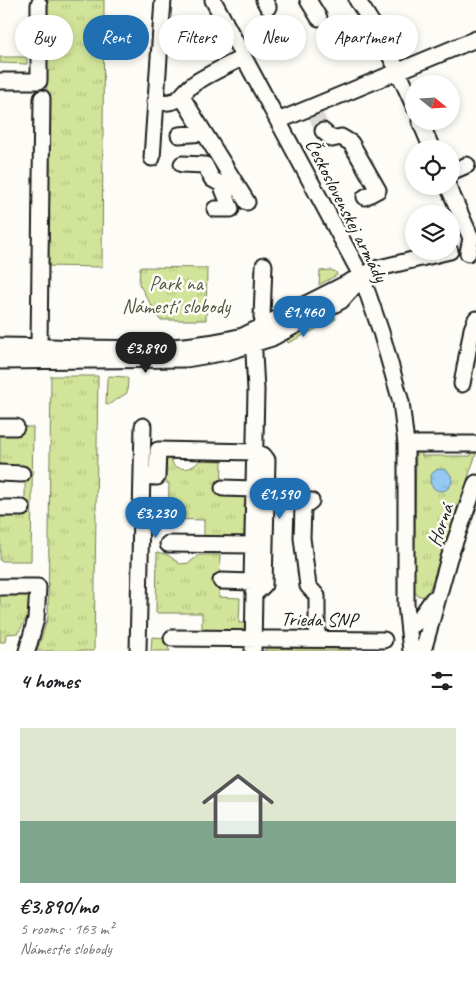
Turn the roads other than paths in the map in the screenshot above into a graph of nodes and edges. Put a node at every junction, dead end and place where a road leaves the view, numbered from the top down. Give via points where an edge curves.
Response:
1 (163, 0) edge
2 (213, 0) edge
3 (308, 0) edge
4 (358, 0) edge
5 (39, 4) dead end
6 (221, 15) edge
7 (317, 15) edge
8 (476, 38) edge
9 (234, 39) edge
10 (244, 57) joint
11 (246, 60) edge
12 (398, 71) junction
13 (0, 81) edge
14 (405, 86) edge
15 (42, 98) dead end
16 (182, 98) junction
17 (155, 102) junction
18 (278, 121) junction
19 (323, 131) dead end
20 (204, 133) junction
21 (179, 135) dead end
22 (152, 158) dead end
23 (182, 164) dead end
24 (467, 165) dead end
25 (460, 168) edge
26 (226, 181) junction
27 (455, 195) edge
28 (366, 197) dead end
29 (247, 202) dead end
30 (215, 209) dead end
31 (472, 254) edge
32 (411, 260) edge
33 (264, 264) dead end
34 (362, 277) junction
35 (341, 301) junction
36 (372, 306) junction
37 (476, 319) edge
38 (258, 334) junction
39 (0, 346) edge
40 (39, 346) junction
41 (0, 361) edge
42 (32, 361) junction
43 (462, 384) dead end
44 (144, 426) dead end
45 (0, 427) edge
46 (16, 427) dead end
47 (406, 444) junction
48 (476, 444) edge
49 (255, 452) junction
50 (0, 473) edge
51 (22, 474) dead end
52 (142, 476) junction
53 (476, 483) edge
54 (223, 488) dead end
55 (254, 489) junction
56 (311, 501) dead end
57 (0, 508) edge
58 (22, 508) dead end
59 (168, 544) dead end
60 (253, 545) junction
61 (443, 580) junction
62 (221, 581) dead end
63 (0, 587) edge
64 (253, 587) junction
65 (408, 628) junction
66 (172, 638) dead end
67 (317, 639) junction
68 (384, 640) dead end
69 (253, 645) edge
70 (357, 645) edge
71 (27, 651) edge
72 (138, 651) edge
73 (411, 651) edge
74 (423, 651) edge

1 - 17 street
2 - 6 street, Československej armády
3 - 7 street
4 - 12 street
5 - 13 street via 39,81
8 - 12 street
9 - 10 street, Československej armády
10 - 16 street via 195,82
11 - 18 street, Československej armády
12 - 14 street
12 - 18 street via 314,110
15 - 40 street
16 - 17 street via 168,103
16 - 20 street
17 - 22 street
18 - 34 street, Československej armády
19 - 28 street via 332,139 341,137 351,143 378,190
20 - 21 street
20 - 26 street
23 - 26 street via 206,165 212,180
24 - 25 street
26 - 29 street
26 - 30 street via 231,209
27 - 31 street via 465,207
32 - 34 street via 380,267
33 - 38 street, Trieda SNP via 262,317
34 - 35 street
34 - 36 street, Československej armády
34 - 38 street
35 - 36 street
35 - 38 street via 272,338
36 - 47 street, Československej armády via 401,402
37 - 43 street
38 - 40 street via 185,347
38 - 42 street via 227,352 186,359
38 - 49 street, Trieda SNP
39 - 40 street
40 - 42 street
41 - 42 street
44 - 52 street
45 - 46 street
47 - 48 street
47 - 65 street, Československej armády
49 - 52 street via 158,450 157,477
49 - 55 street, Trieda SNP
49 - 64 street, Trieda SNP via 267,460 264,585 259,590
50 - 51 street
52 - 72 street
53 - 61 street, Horná
54 - 55 street
55 - 60 street, Trieda SNP
56 - 67 street via 303,507 302,538 308,586 318,596
57 - 58 street
59 - 60 street
60 - 64 street, Trieda SNP
61 - 65 street, Horná via 429,607
61 - 74 street, Horná
62 - 64 street
63 - 71 street via 38,587 36,619
64 - 69 street, Trieda SNP
65 - 73 street, Československej armády
66 - 69 street, Trieda SNP
67 - 69 street, Trieda SNP
67 - 70 street, Trieda SNP
68 - 70 street, Trieda SNP

